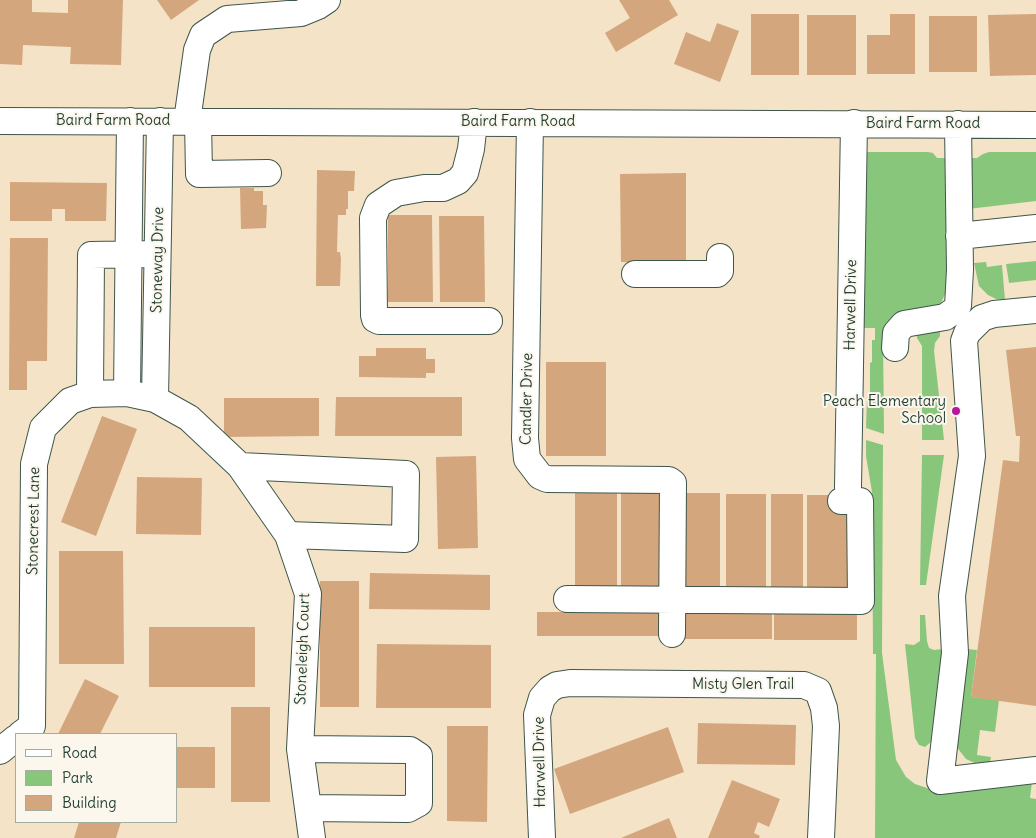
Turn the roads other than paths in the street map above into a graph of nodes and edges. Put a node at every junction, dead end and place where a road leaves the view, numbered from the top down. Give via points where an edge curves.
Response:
1 (327, 0) edge
2 (0, 121) edge
3 (130, 121) junction
4 (160, 121) junction
5 (193, 121) junction
6 (474, 122) junction
7 (530, 122) junction
8 (854, 123) junction
9 (958, 124) junction
10 (1036, 125) edge
11 (268, 172) dead end
12 (1036, 228) edge
13 (959, 236) junction
14 (128, 254) junction
15 (158, 254) junction
16 (720, 257) dead end
17 (634, 274) dead end
18 (1036, 310) edge
19 (489, 321) dead end
20 (895, 348) dead end
21 (127, 393) junction
22 (90, 394) junction
23 (155, 399) junction
24 (240, 466) junction
25 (288, 535) junction
26 (567, 599) dead end
27 (672, 600) junction
28 (672, 634) dead end
29 (550, 689) joint
30 (22, 733) edge
31 (15, 739) edge
32 (300, 749) junction
33 (0, 751) edge
34 (1036, 770) edge
35 (309, 808) junction
36 (312, 838) edge
37 (542, 838) edge
38 (821, 838) edge

1 - 5 street via 301,13 227,19 203,35 198,50
2 - 3 street, Baird Farm Road
3 - 4 street, Baird Farm Road
3 - 14 street, Stoneway Drive
4 - 5 street, Baird Farm Road
4 - 15 street, Stoneway Drive
5 - 6 street, Baird Farm Road
5 - 11 street via 199,174
6 - 7 street, Baird Farm Road
6 - 19 street via 465,173 458,182 443,188 396,193 378,206 373,218 374,315 379,321
7 - 8 street, Baird Farm Road
7 - 27 street, Candler Drive via 527,458 547,480 672,482
8 - 9 street, Baird Farm Road
8 - 27 street, Harwell Drive via 844,494 860,501 861,601
9 - 10 street, Baird Farm Road
9 - 13 street
12 - 13 street
13 - 20 street via 958,306 945,317 904,324 896,333
14 - 15 street
14 - 21 street, Stoneway Drive
14 - 22 street via 91,255
15 - 23 street, Stoneway Drive
16 - 17 street via 717,274
18 - 34 street via 982,318 971,327 964,341 972,456 952,596 955,653 940,781
21 - 22 street, Stonecrest Lane
21 - 23 street, Stonecrest Lane
22 - 30 street, Stonecrest Lane via 70,401 44,428 34,464 32,726
23 - 24 street, Stoneleigh Court via 189,418
24 - 25 street, Stoneleigh Court
24 - 25 street via 406,474 405,539
25 - 32 street, Stoneleigh Court via 308,594
26 - 27 street
27 - 28 street, Candler Drive
29 - 37 street, Harwell Drive via 542,698 537,715
29 - 38 street, Misty Glen Trail via 570,683 804,685 818,692 826,726
31 - 33 street
32 - 35 street, Stoneleigh Court
32 - 35 street via 410,750 419,756 419,803 408,809
35 - 36 street, Stoneleigh Court

